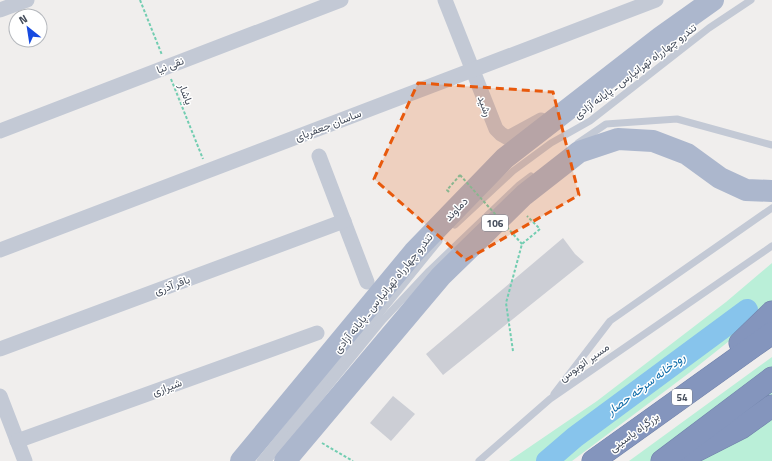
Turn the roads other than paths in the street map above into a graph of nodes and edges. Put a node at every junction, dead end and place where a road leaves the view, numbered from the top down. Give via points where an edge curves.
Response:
1 (27, 0) edge
2 (341, 0) edge
3 (445, 0) edge
4 (656, 0) edge
5 (713, 0) edge
6 (751, 0) edge
7 (0, 10) edge
8 (472, 70) junction
9 (573, 105) junction
10 (0, 131) edge
11 (772, 145) edge
12 (569, 150) dead end
13 (319, 156) dead end
14 (537, 172) dead end
15 (772, 191) edge
16 (772, 208) edge
17 (344, 221) junction
18 (772, 246) edge
19 (0, 250) edge
20 (368, 282) dead end
21 (772, 312) edge
22 (317, 333) dead end
23 (772, 333) edge
24 (0, 349) edge
25 (772, 378) edge
26 (701, 383) junction
27 (0, 396) edge
28 (550, 399) junction
29 (772, 406) edge
30 (10, 434) edge
31 (25, 461) edge
32 (241, 461) edge
33 (260, 461) edge
34 (268, 461) edge
35 (285, 461) edge
36 (478, 461) edge
37 (593, 461) edge
38 (662, 461) edge
39 (676, 461) edge

1 - 7 street
2 - 10 street, نقی نیا
3 - 8 street, رشید
4 - 8 street, ساسان جعفربای
5 - 9 main road, دماوند
6 - 33 lane, تندرو چهارراه تهرانپارس ـ پایانه آزادی via 709,28 590,121 551,143 513,171 446,233
8 - 9 street, رشید via 491,122 500,134 508,138 556,111
8 - 19 street, ساسان جعفربای
9 - 32 main road, دماوند via 505,158 414,252
11 - 12 lane via 677,119 606,124
13 - 17 street
14 - 34 lane via 519,185 460,241 383,320
15 - 35 main road, 106 via 746,190 720,178 687,154 653,141 618,139 579,152 524,195 441,276
16 - 28 lane via 610,321
17 - 20 street
17 - 24 street, باقر آذری
18 - 28 lane, مسیر اتوبوس
21 - 26 highway
22 - 30 street, شیرازی
23 - 26 highway, بزرگراه یاسینی / 54
25 - 38 highway
26 - 37 highway, بزرگراه یاسینی / 54
27 - 30 street
28 - 36 lane, مسیر اتوبوس
29 - 39 highway via 741,428
30 - 31 street

